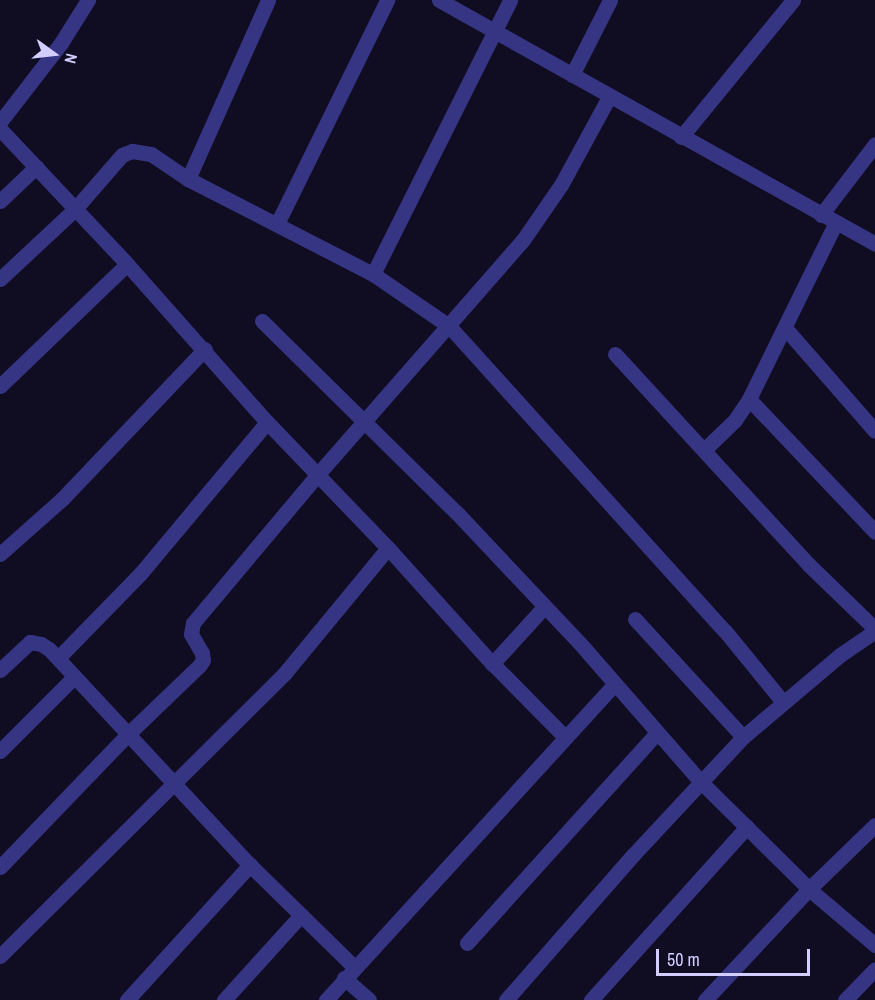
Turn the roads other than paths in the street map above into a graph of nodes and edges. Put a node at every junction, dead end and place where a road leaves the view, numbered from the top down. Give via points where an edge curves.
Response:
1 (88, 0) edge
2 (268, 0) edge
3 (387, 0) edge
4 (439, 0) edge
5 (510, 0) edge
6 (610, 0) edge
7 (794, 0) edge
8 (493, 31) junction
9 (572, 75) junction
10 (609, 97) junction
11 (0, 122) edge
12 (0, 129) edge
13 (681, 137) junction
14 (875, 144) edge
15 (36, 167) junction
16 (189, 179) junction
17 (0, 201) edge
18 (75, 208) junction
19 (820, 215) junction
20 (836, 222) junction
21 (277, 224) junction
22 (875, 244) edge
23 (127, 264) junction
24 (373, 274) junction
25 (0, 279) edge
26 (262, 321) dead end
27 (449, 326) junction
28 (786, 329) junction
29 (205, 349) junction
30 (615, 354) dead end
31 (0, 386) edge
32 (749, 399) junction
33 (366, 421) junction
34 (267, 422) junction
35 (875, 431) edge
36 (705, 449) junction
37 (318, 474) junction
38 (875, 532) edge
39 (388, 548) junction
40 (0, 554) edge
41 (544, 607) junction
42 (635, 619) dead end
43 (875, 630) edge
44 (58, 658) junction
45 (492, 664) junction
46 (0, 670) edge
47 (74, 677) junction
48 (615, 684) junction
49 (783, 702) junction
50 (657, 733) junction
51 (128, 734) junction
52 (565, 737) junction
53 (743, 737) junction
54 (0, 752) edge
55 (701, 782) junction
56 (174, 785) junction
57 (875, 825) edge
58 (747, 827) junction
59 (250, 866) junction
60 (0, 867) edge
61 (809, 889) junction
62 (301, 915) junction
63 (467, 943) dead end
64 (875, 945) edge
65 (0, 956) edge
66 (875, 969) edge
67 (349, 973) junction
68 (128, 1000) edge
69 (224, 1000) edge
70 (326, 1000) edge
71 (369, 1000) edge
72 (506, 1000) edge
73 (591, 1000) edge
74 (705, 1000) edge
75 (845, 1000) edge

1 - 11 street via 62,43
2 - 16 street
3 - 21 street
4 - 8 street
5 - 8 street
6 - 9 street
7 - 13 street
8 - 9 street
8 - 24 street
9 - 10 street
10 - 13 street
10 - 27 street via 545,212
12 - 15 street
13 - 19 street
14 - 19 street
15 - 17 street
15 - 18 street
16 - 18 street via 151,154 132,150 122,155
16 - 21 street
18 - 23 street
18 - 25 street
19 - 20 street
20 - 22 street
20 - 28 street
21 - 24 street
23 - 29 street
23 - 31 street
24 - 27 street
26 - 33 street
27 - 33 street
27 - 49 street via 725,631
28 - 32 street
28 - 35 street
29 - 34 street
29 - 40 street via 62,499
30 - 36 street
32 - 36 street via 735,420
32 - 38 street
33 - 37 street
33 - 41 street
34 - 37 street
34 - 44 street via 140,574
36 - 43 street via 808,564
37 - 39 street
37 - 51 street via 193,623 191,634 202,653 199,666
39 - 45 street
39 - 56 street via 284,674
41 - 45 street
41 - 48 street
42 - 53 street
43 - 49 street
44 - 46 street via 41,644 30,642
44 - 47 street
45 - 52 street
47 - 51 street
47 - 54 street
48 - 50 street
48 - 52 street
49 - 53 street
50 - 55 street
50 - 63 street
51 - 56 street
51 - 60 street
52 - 67 street
53 - 55 street
55 - 58 street
55 - 72 street
56 - 59 street
56 - 65 street
57 - 61 street
58 - 61 street
58 - 73 street
59 - 62 street
59 - 68 street
61 - 64 street
61 - 74 street
62 - 67 street
62 - 69 street
66 - 75 street
67 - 70 street
67 - 71 street

